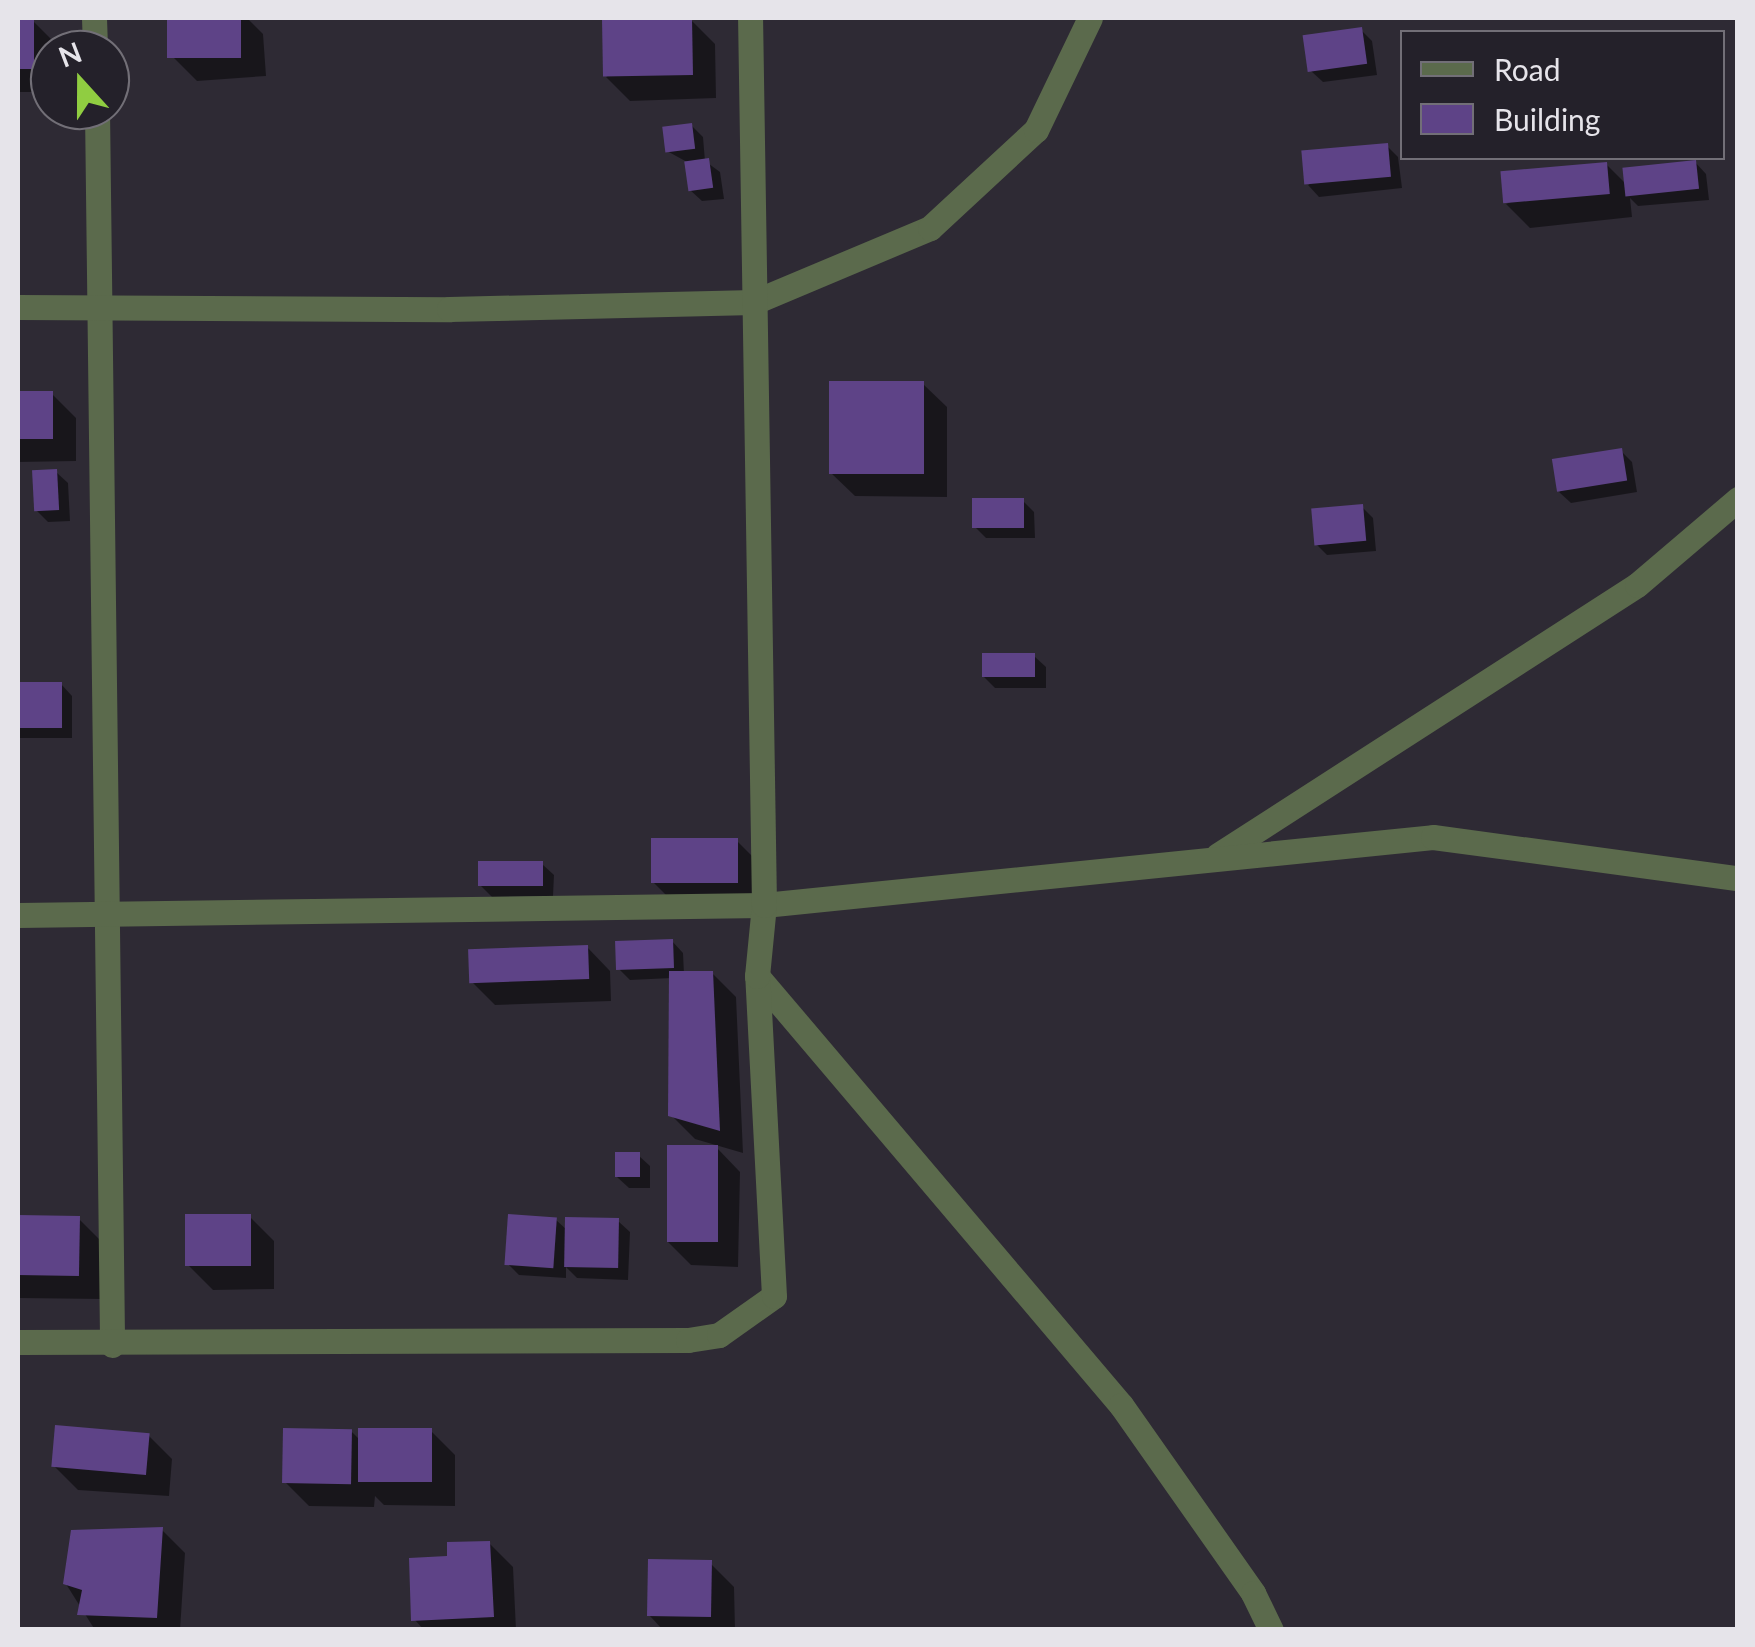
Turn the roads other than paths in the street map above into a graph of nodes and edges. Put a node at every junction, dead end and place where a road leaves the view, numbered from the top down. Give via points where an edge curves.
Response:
1 (750, 18) edge
2 (1090, 18) edge
3 (98, 130) edge
4 (754, 302) junction
5 (18, 307) edge
6 (102, 310) junction
7 (1738, 499) edge
8 (1214, 858) junction
9 (1738, 878) edge
10 (764, 906) junction
11 (111, 912) junction
12 (18, 915) edge
13 (756, 976) junction
14 (18, 1342) edge
15 (112, 1345) junction
16 (1271, 1630) edge

1 - 4 street
2 - 4 street via 1036,130 930,228
3 - 6 street
4 - 6 street
4 - 10 street
5 - 6 street
6 - 11 street
7 - 8 street via 1637,586
8 - 9 street via 1433,838
8 - 10 street
10 - 11 street
10 - 13 street
11 - 12 street
11 - 15 street
13 - 15 street via 774,1296 719,1334
13 - 16 street via 1121,1405 1252,1592
14 - 15 street

